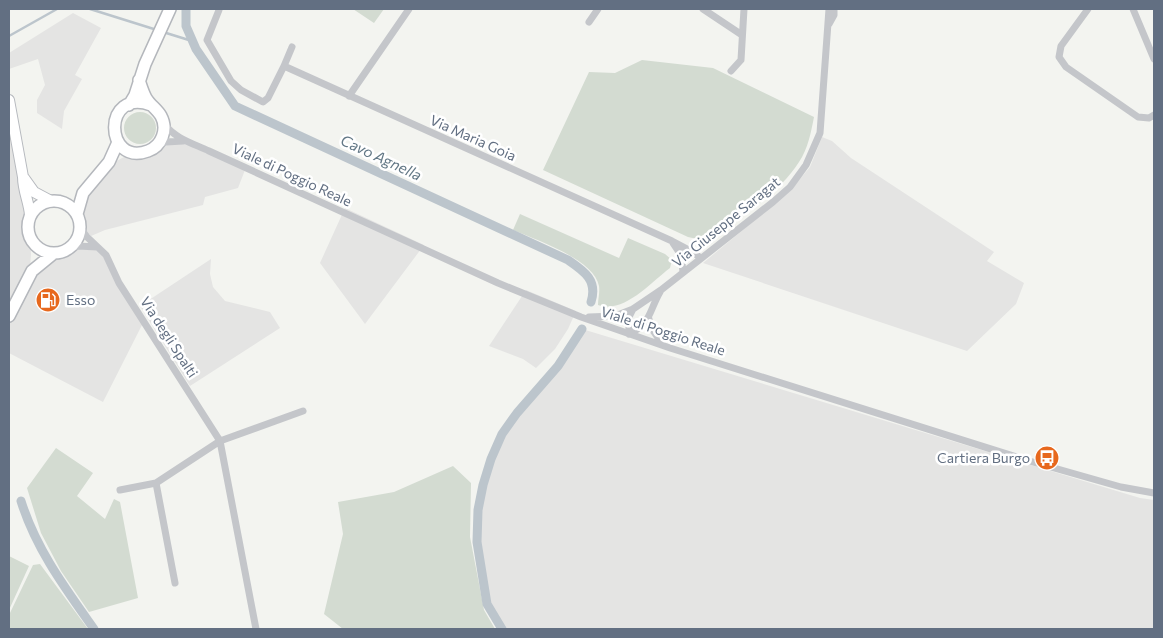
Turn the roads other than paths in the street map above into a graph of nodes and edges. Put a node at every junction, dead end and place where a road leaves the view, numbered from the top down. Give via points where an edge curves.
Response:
1 (170, 9) edge
2 (409, 9) edge
3 (598, 9) edge
4 (703, 9) edge
5 (744, 9) edge
6 (1088, 9) edge
7 (1132, 9) edge
8 (219, 10) dead end
9 (834, 10) edge
10 (589, 22) dead end
11 (742, 35) junction
12 (292, 47) dead end
13 (1154, 59) edge
14 (284, 66) junction
15 (731, 71) dead end
16 (140, 80) junction
17 (349, 96) junction
18 (9, 100) edge
19 (129, 105) junction
20 (151, 105) junction
21 (1154, 115) edge
22 (164, 124) junction
23 (183, 141) junction
24 (118, 142) junction
25 (157, 145) junction
26 (130, 152) junction
27 (109, 162) junction
28 (23, 177) junction
29 (82, 193) junction
30 (57, 201) junction
31 (77, 214) junction
32 (30, 215) junction
33 (80, 228) junction
34 (31, 241) junction
35 (672, 241) junction
36 (70, 248) junction
37 (97, 248) junction
38 (54, 253) junction
39 (701, 258) junction
40 (32, 271) junction
41 (683, 272) junction
42 (661, 290) junction
43 (633, 309) junction
44 (9, 316) edge
45 (581, 317) junction
46 (649, 319) junction
47 (629, 334) junction
48 (664, 346) junction
49 (302, 411) dead end
50 (220, 441) junction
51 (156, 483) junction
52 (120, 490) dead end
53 (1154, 493) edge
54 (175, 583) dead end
55 (256, 629) edge

1 - 16 main road via 144,64
2 - 17 street
3 - 10 street
4 - 11 street
5 - 11 street
6 - 21 street via 1061,46 1059,57 1066,67 1138,117
7 - 13 street
8 - 14 street via 206,40 241,90 263,102
9 - 39 street, Via Giuseppe Saragat via 828,24 820,133 806,165 782,194
11 - 15 street via 741,60
12 - 14 street
14 - 17 street, Via Maria Goia
16 - 19 main road
16 - 20 main road
17 - 35 street, Via Maria Goia
18 - 28 main road
19 - 20 main road via 139,102
19 - 24 main road via 114,122
20 - 22 main road
22 - 23 street, Viale di Poggio Reale
22 - 25 main road via 163,136
23 - 25 street, Viale di Poggio Reale
23 - 45 street, Viale di Poggio Reale
24 - 26 main road
24 - 27 main road
25 - 26 main road via 142,153
26 - 27 main road
27 - 29 main road
28 - 30 main road via 34,192
28 - 32 main road
29 - 30 main road
29 - 31 main road
30 - 31 main road via 71,206
30 - 32 main road via 38,206
31 - 33 main road
32 - 34 main road via 27,224
33 - 36 main road
33 - 37 street, Via degli Spalti
34 - 38 main road via 45,252
34 - 40 main road
35 - 39 street, Via Maria Goia
35 - 41 street via 681,255
36 - 37 street
36 - 38 main road
37 - 50 street, Via degli Spalti via 106,255 119,283
38 - 40 main road
39 - 41 street, Via Giuseppe Saragat
40 - 44 main road
41 - 42 street, Via Giuseppe Saragat
42 - 43 street, Via Giuseppe Saragat
42 - 46 street, Via Giuseppe Saragat
43 - 45 street, Via Giuseppe Saragat via 607,318
43 - 47 street via 629,317
45 - 47 street, Viale di Poggio Reale
46 - 47 street
46 - 48 street
47 - 48 street, Viale di Poggio Reale
48 - 53 street, Viale di Poggio Reale via 1070,473
49 - 50 street
50 - 51 street
50 - 55 street, Via degli Spalti
51 - 52 street
51 - 54 street

